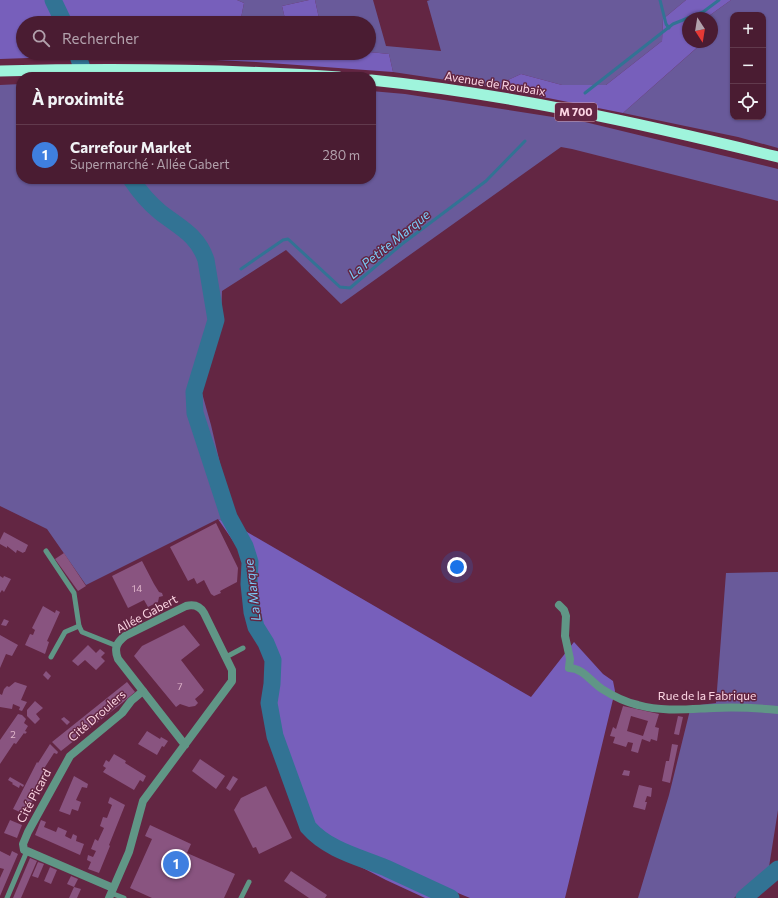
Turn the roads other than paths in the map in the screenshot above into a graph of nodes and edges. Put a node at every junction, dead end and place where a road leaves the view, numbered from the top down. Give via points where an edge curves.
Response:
1 (0, 71) edge
2 (249, 72) edge
3 (376, 81) edge
4 (778, 157) edge
5 (46, 551) dead end
6 (559, 605) dead end
7 (78, 626) junction
8 (116, 646) junction
9 (243, 648) dead end
10 (51, 657) dead end
11 (226, 657) junction
12 (143, 691) junction
13 (778, 710) edge
14 (185, 745) junction
15 (67, 760) joint
16 (25, 848) junction
17 (249, 882) dead end
18 (111, 893) edge
19 (7, 898) edge
20 (124, 898) edge
21 (241, 898) edge

1 - 2 highway via 108,69
3 - 4 highway, Avenue de Roubaix / M 700 via 512,99 637,124
5 - 7 lane via 74,593
6 - 13 street, Rue de la Fabrique via 566,616 565,636 570,659 569,668 584,673 596,685 620,699 661,710
7 - 8 lane via 82,632
7 - 10 lane via 65,632
8 - 11 street, Allée Gabert via 125,636 186,606 195,605 204,613
8 - 12 street, Allée Gabert via 118,659
9 - 11 lane
11 - 14 street, Allée Gabert via 232,670 232,681
12 - 14 street, Allée Gabert
12 - 15 street, Cité Droulers via 122,713
14 - 18 street, Allée Gabert via 143,801 129,852
15 - 16 street, Cité Picard via 28,832
16 - 18 street
16 - 19 lane
17 - 21 lane
18 - 20 lane

